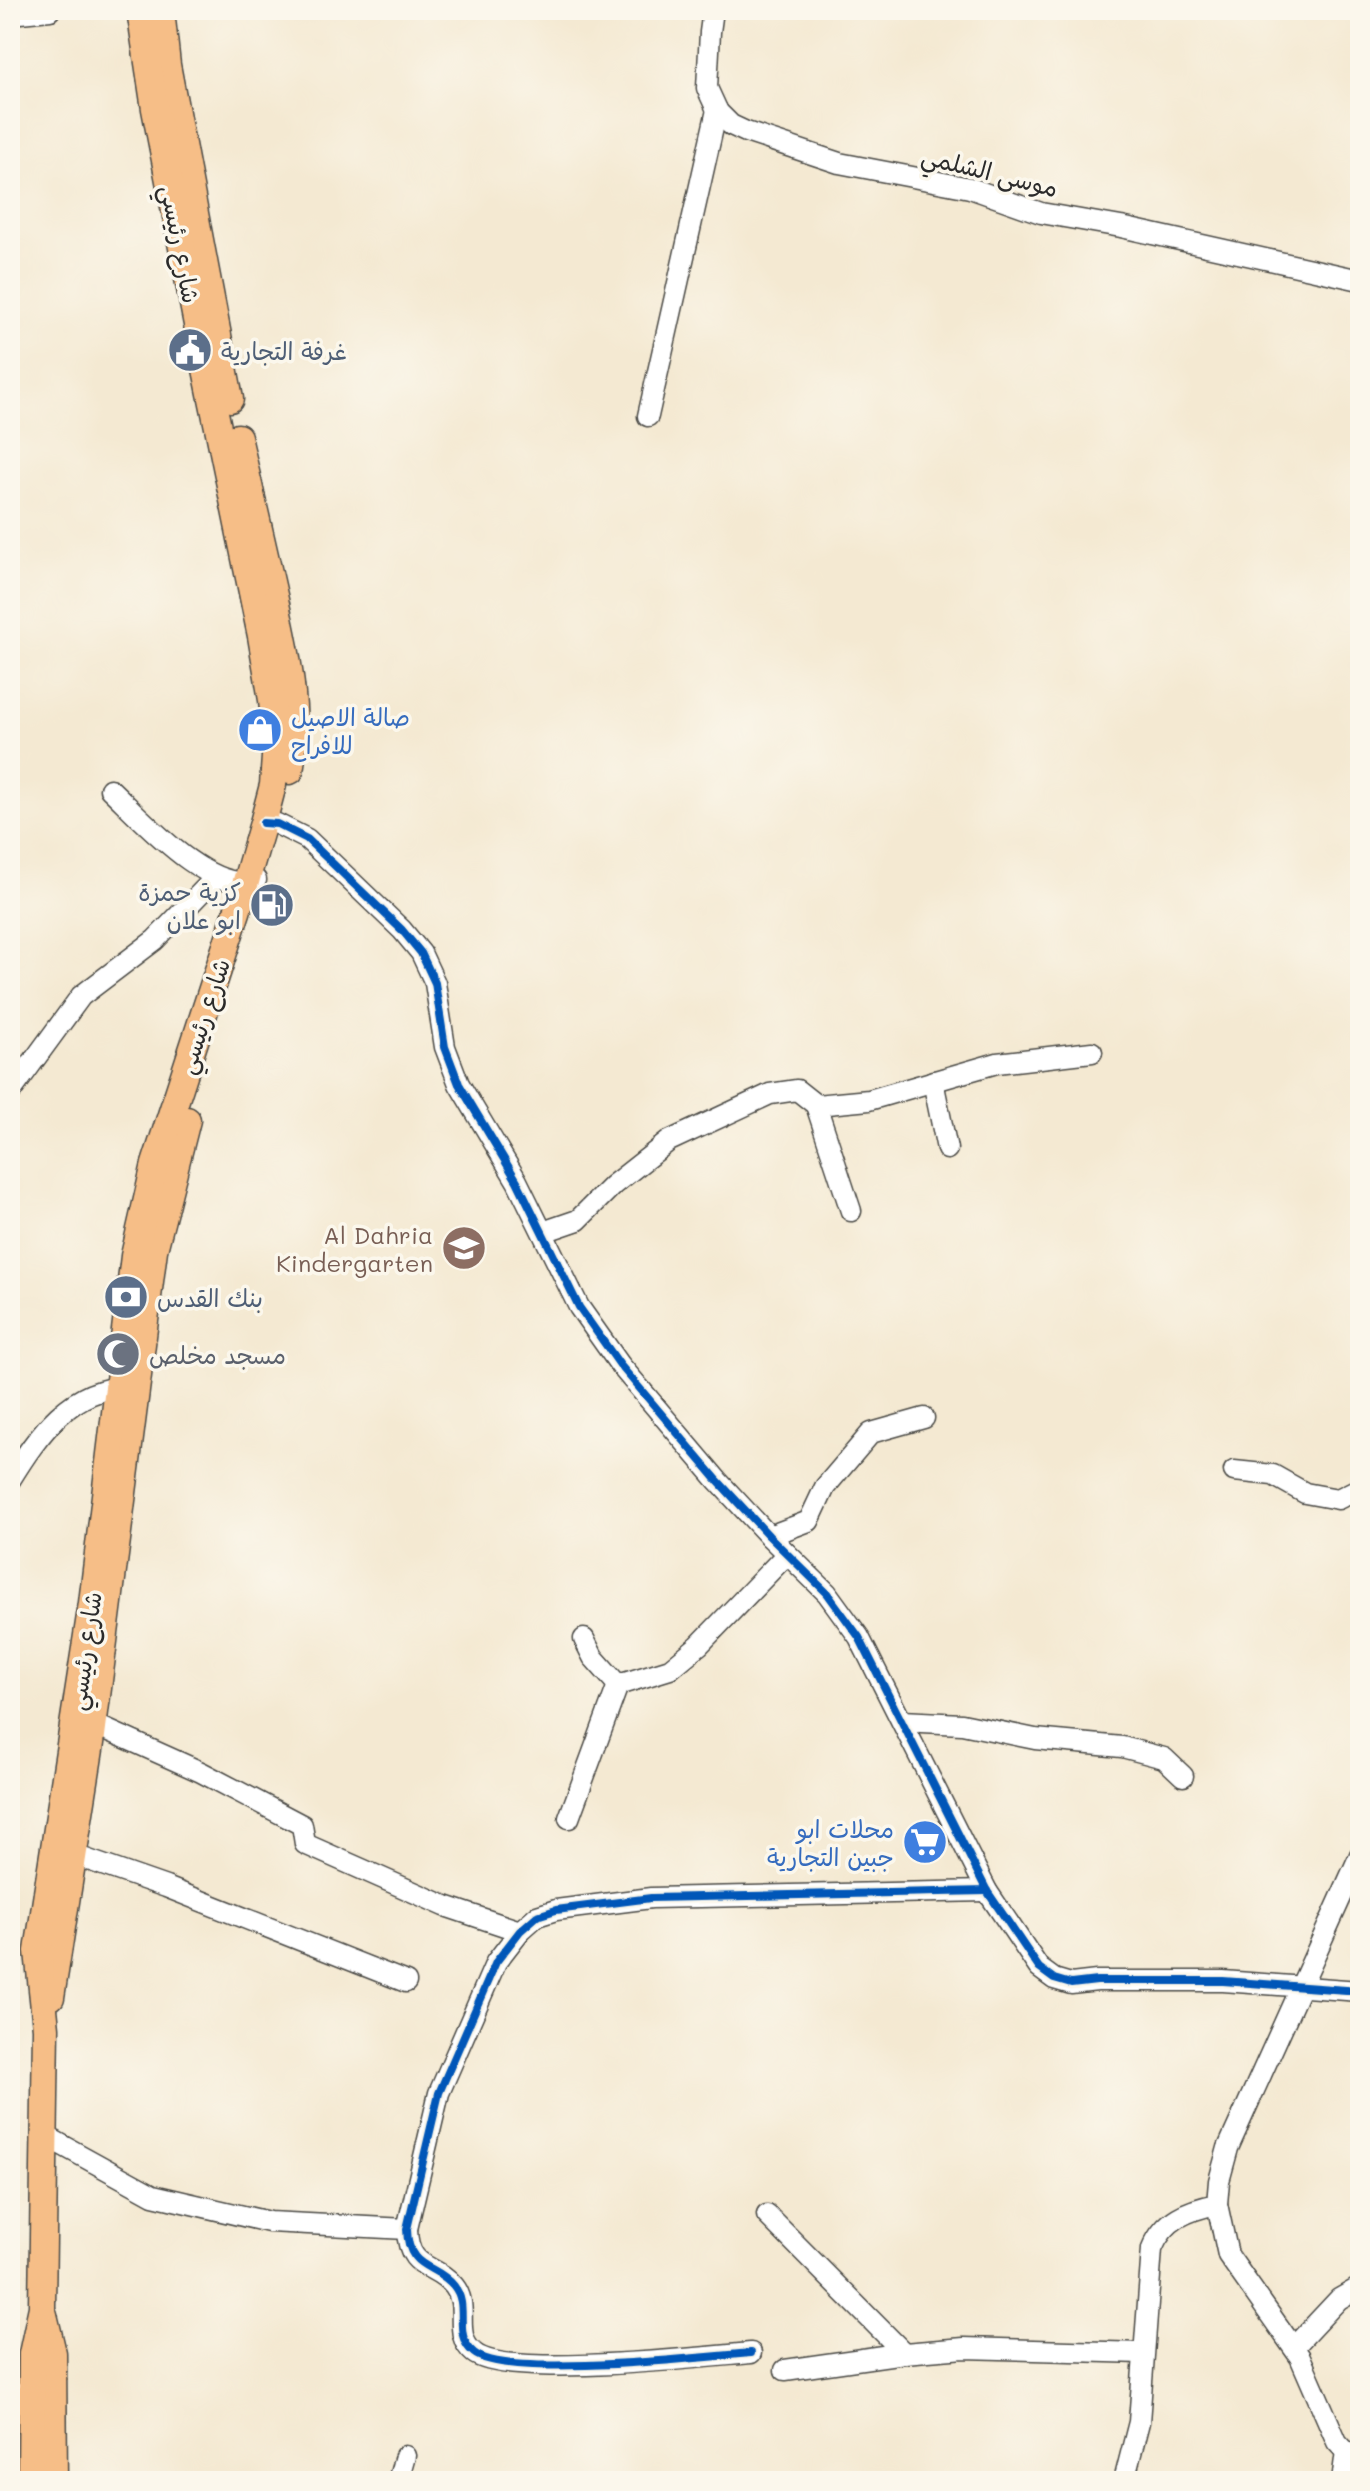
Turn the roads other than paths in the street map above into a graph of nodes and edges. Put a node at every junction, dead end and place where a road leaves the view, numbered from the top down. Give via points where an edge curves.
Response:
1 (50, 10) edge
2 (140, 10) edge
3 (161, 10) edge
4 (713, 10) edge
5 (10, 14) edge
6 (717, 110) junction
7 (1360, 280) edge
8 (648, 416) dead end
9 (110, 789) dead end
10 (270, 824) junction
11 (215, 878) junction
12 (253, 882) junction
13 (1092, 1052) dead end
14 (933, 1081) junction
15 (10, 1093) edge
16 (816, 1105) junction
17 (947, 1149) dead end
18 (851, 1211) dead end
19 (543, 1232) junction
20 (127, 1387) junction
21 (924, 1418) dead end
22 (1234, 1471) dead end
23 (10, 1480) edge
24 (1360, 1488) edge
25 (769, 1536) junction
26 (787, 1554) junction
27 (584, 1639) dead end
28 (618, 1685) junction
29 (902, 1721) junction
30 (94, 1724) junction
31 (1183, 1776) dead end
32 (569, 1818) dead end
33 (64, 1854) junction
34 (1360, 1855) edge
35 (987, 1891) junction
36 (520, 1931) junction
37 (406, 1982) dead end
38 (1301, 1985) junction
39 (1360, 1991) edge
40 (44, 2135) junction
41 (1217, 2204) junction
42 (767, 2215) dead end
43 (407, 2229) junction
44 (1360, 2287) edge
45 (42, 2307) junction
46 (1294, 2347) junction
47 (751, 2353) dead end
48 (904, 2353) junction
49 (1143, 2353) junction
50 (785, 2370) dead end
51 (20, 2395) edge
52 (405, 2456) dead end
53 (1353, 2459) edge
54 (31, 2481) edge
55 (54, 2481) edge
56 (398, 2481) edge
57 (1124, 2481) edge
58 (1342, 2481) edge

1 - 5 street
2 - 10 main road, شارع رئيسي via 272,700 276,743
3 - 10 main road, شارع رئيسي via 234,421 294,703 288,788
4 - 6 street via 707,79
6 - 7 street, موسى الشلمي via 739,129 839,163 970,188 1041,213
6 - 8 street
9 - 11 street via 161,838
10 - 12 main road, شارع رئيسي
10 - 19 street via 307,839 421,953 435,983 451,1066
11 - 12 street
11 - 15 street via 155,940 81,996
12 - 20 main road, شارع رئيسي via 155,1164 134,1256
13 - 14 street via 997,1063
14 - 16 street via 869,1100
14 - 17 street
16 - 18 street
16 - 19 street via 797,1090 770,1094 719,1117 669,1141 578,1220
19 - 25 street via 579,1307 620,1365
20 - 23 street via 88,1393 63,1412 33,1443
20 - 30 main road, شارع رئيسي
20 - 33 main road, شارع رئيسي via 92,1603
21 - 25 street via 871,1433 825,1487 809,1521
22 - 24 street via 1273,1475 1305,1493 1338,1499
25 - 26 street
26 - 28 street via 670,1669
26 - 29 street via 827,1593 859,1637
27 - 28 street
28 - 32 street
29 - 31 street via 962,1724 1035,1739 1122,1747 1164,1758
29 - 35 street
30 - 33 main road, شارع رئيسي
30 - 36 street via 302,1825 305,1844 445,1906
33 - 37 street via 166,1887
33 - 40 main road, شارع رئيسي via 38,1951 46,2028
34 - 38 street
35 - 36 street via 651,1898 548,1912
35 - 38 street via 1033,1961 1063,1982
36 - 43 street via 496,1962 439,2093
38 - 39 street
38 - 41 street via 1228,2148
40 - 43 street via 153,2195 269,2222
40 - 45 main road, شارع رئيسي
41 - 46 street via 1228,2255
41 - 49 street via 1188,2210 1156,2239
42 - 48 street
43 - 47 street via 415,2258 455,2287 462,2303 462,2337 486,2360 571,2367
44 - 46 street via 1339,2299
45 - 51 main road, شارع رئيسي
45 - 55 main road, شارع رئيسي via 53,2353
46 - 53 street via 1337,2442
48 - 49 street via 964,2348
48 - 50 street
49 - 57 street via 1139,2422
51 - 54 main road, شارع رئيسي
52 - 56 street
53 - 58 street

